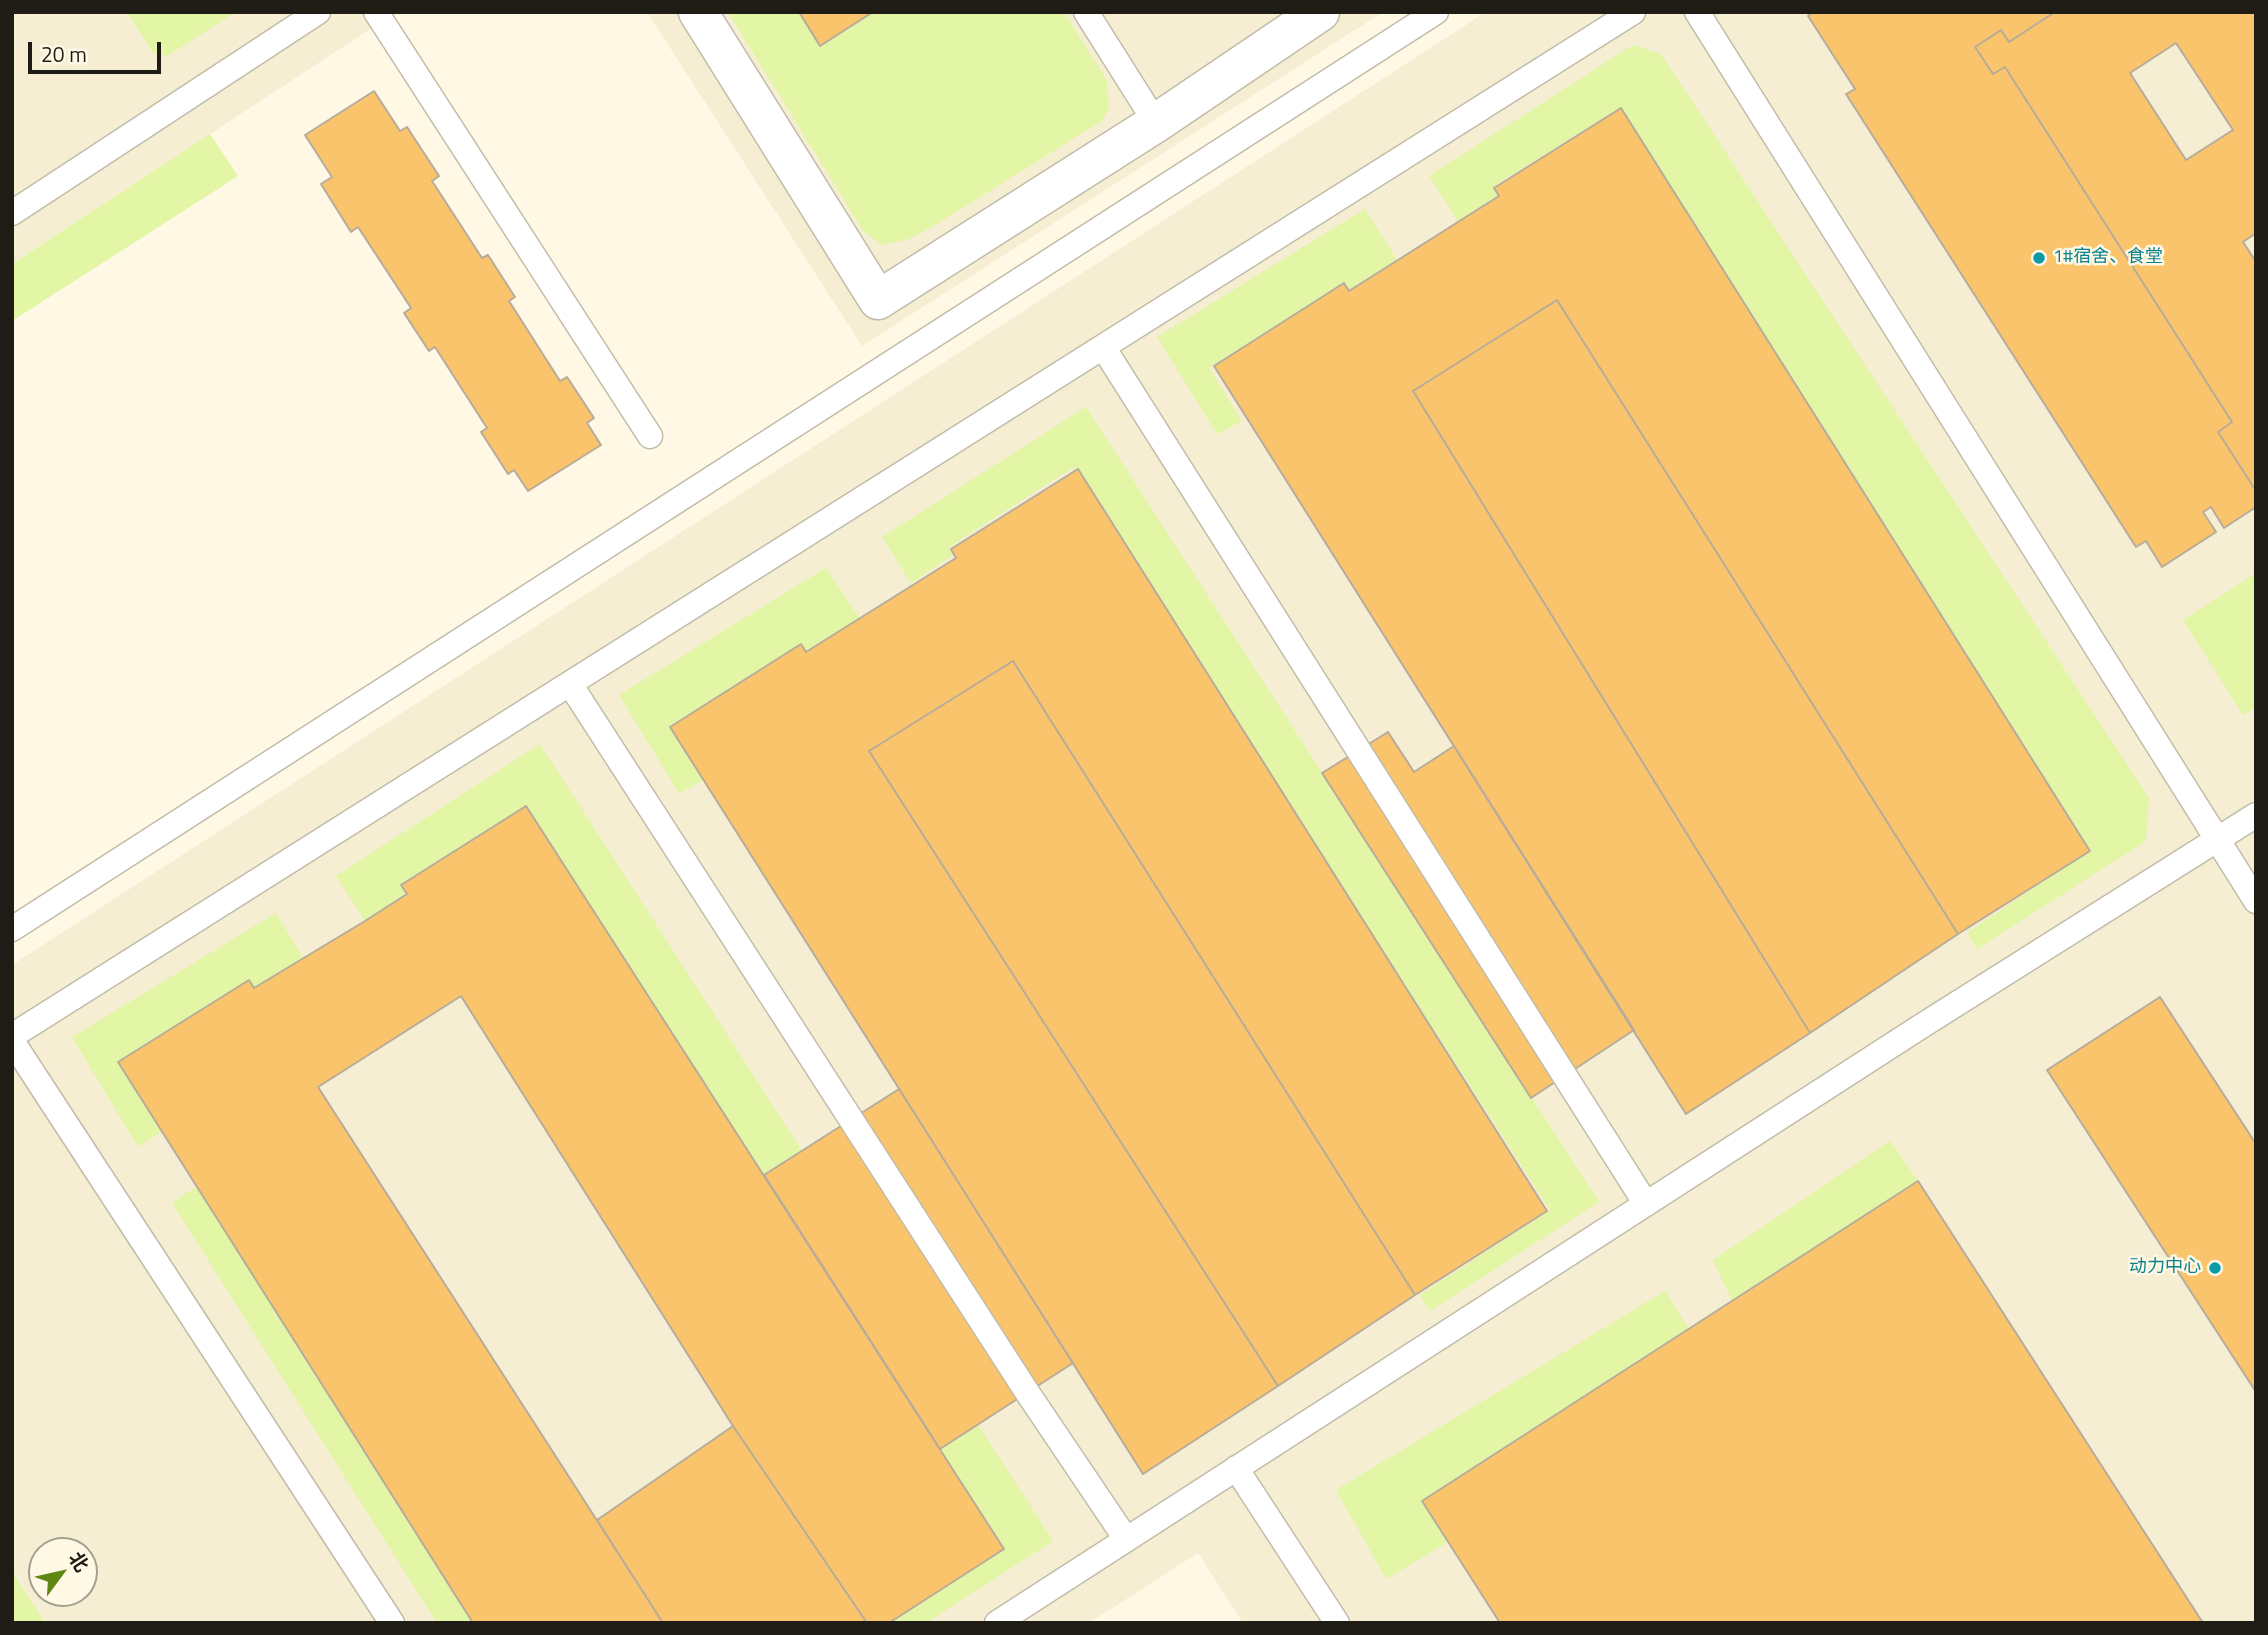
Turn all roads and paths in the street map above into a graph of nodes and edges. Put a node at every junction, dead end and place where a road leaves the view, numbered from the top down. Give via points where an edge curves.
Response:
1 (318, 12) edge
2 (376, 12) edge
3 (698, 12) edge
4 (1086, 12) edge
5 (1320, 12) edge
6 (1436, 12) edge
7 (1633, 12) edge
8 (1697, 12) edge
9 (1156, 123) junction
10 (12, 213) edge
11 (1103, 347) junction
12 (650, 436) dead end
13 (570, 684) junction
14 (2256, 815) edge
15 (2217, 840) junction
16 (2256, 901) edge
17 (12, 929) edge
18 (12, 1039) edge
19 (1646, 1204) junction
20 (1236, 1468) junction
21 (1126, 1539) junction
22 (392, 1623) edge
23 (997, 1623) edge
24 (1337, 1623) edge

1 - 10 lane
2 - 12 lane
3 - 9 street via 878,300
4 - 9 lane
5 - 9 street
6 - 17 lane
7 - 11 lane
8 - 15 lane
11 - 13 lane
11 - 19 lane
13 - 18 lane
13 - 21 lane
14 - 15 lane
15 - 16 lane
15 - 19 lane
18 - 22 lane
19 - 20 lane
20 - 21 lane
20 - 24 lane
21 - 23 lane

